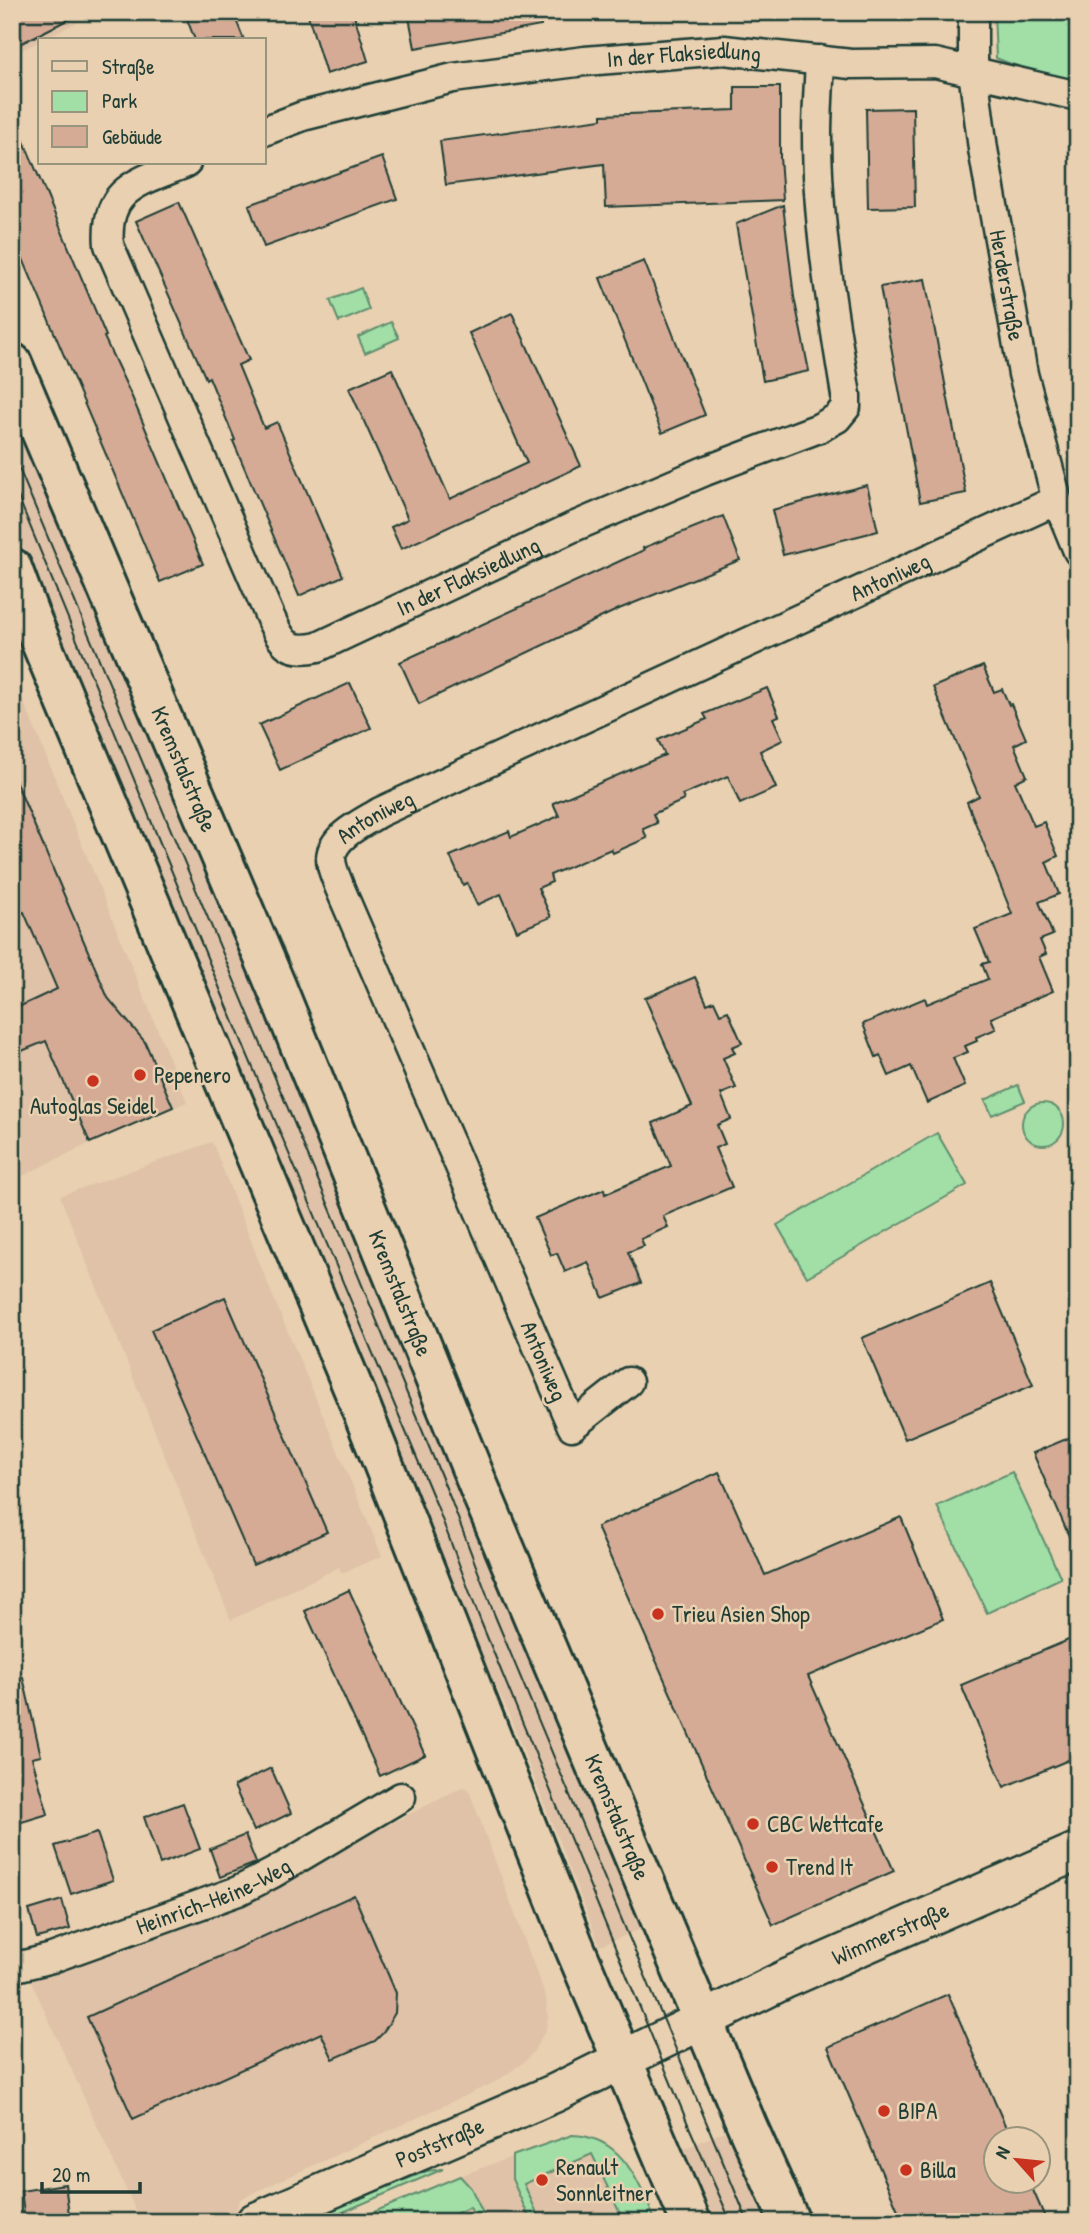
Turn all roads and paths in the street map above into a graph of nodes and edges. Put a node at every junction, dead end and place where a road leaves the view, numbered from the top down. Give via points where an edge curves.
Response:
1 (974, 12) edge
2 (820, 60) junction
3 (973, 71) junction
4 (1078, 96) edge
5 (266, 130) edge
6 (184, 164) edge
7 (12, 363) edge
8 (1057, 500) junction
9 (1078, 551) edge
10 (12, 568) edge
11 (21, 618) edge
12 (628, 1382) dead end
13 (401, 1797) dead end
14 (1078, 1851) edge
15 (12, 1968) edge
16 (704, 2019) junction
17 (622, 2060) junction
18 (255, 2222) edge
19 (691, 2222) edge
20 (790, 2222) edge

1 - 3 street, Herderstraße
2 - 3 street, In der Flaksiedlung via 935,63
2 - 5 street, In der Flaksiedlung via 724,50 573,62 453,78
2 - 6 street, In der Flaksiedlung via 817,135 822,223 846,395 846,407 837,418 571,528 318,647 302,650 279,638 109,246 110,211 120,196 134,184
3 - 4 street, In der Flaksiedlung
3 - 8 street, Herderstraße via 1023,374
7 - 16 main road, Kremstalstraße
8 - 9 street, Herderstraße
8 - 12 street, Antoniweg via 380,812 349,832 331,855 339,886 572,1426
10 - 11 main road
11 - 17 main road via 355,1395
13 - 15 street, Heinrich-Heine-Weg via 238,1891
14 - 16 street, Wimmerstraße
16 - 17 street, Wimmerstraße
16 - 20 main road, Kremstalstraße
17 - 18 street, Poststraße
17 - 19 main road

